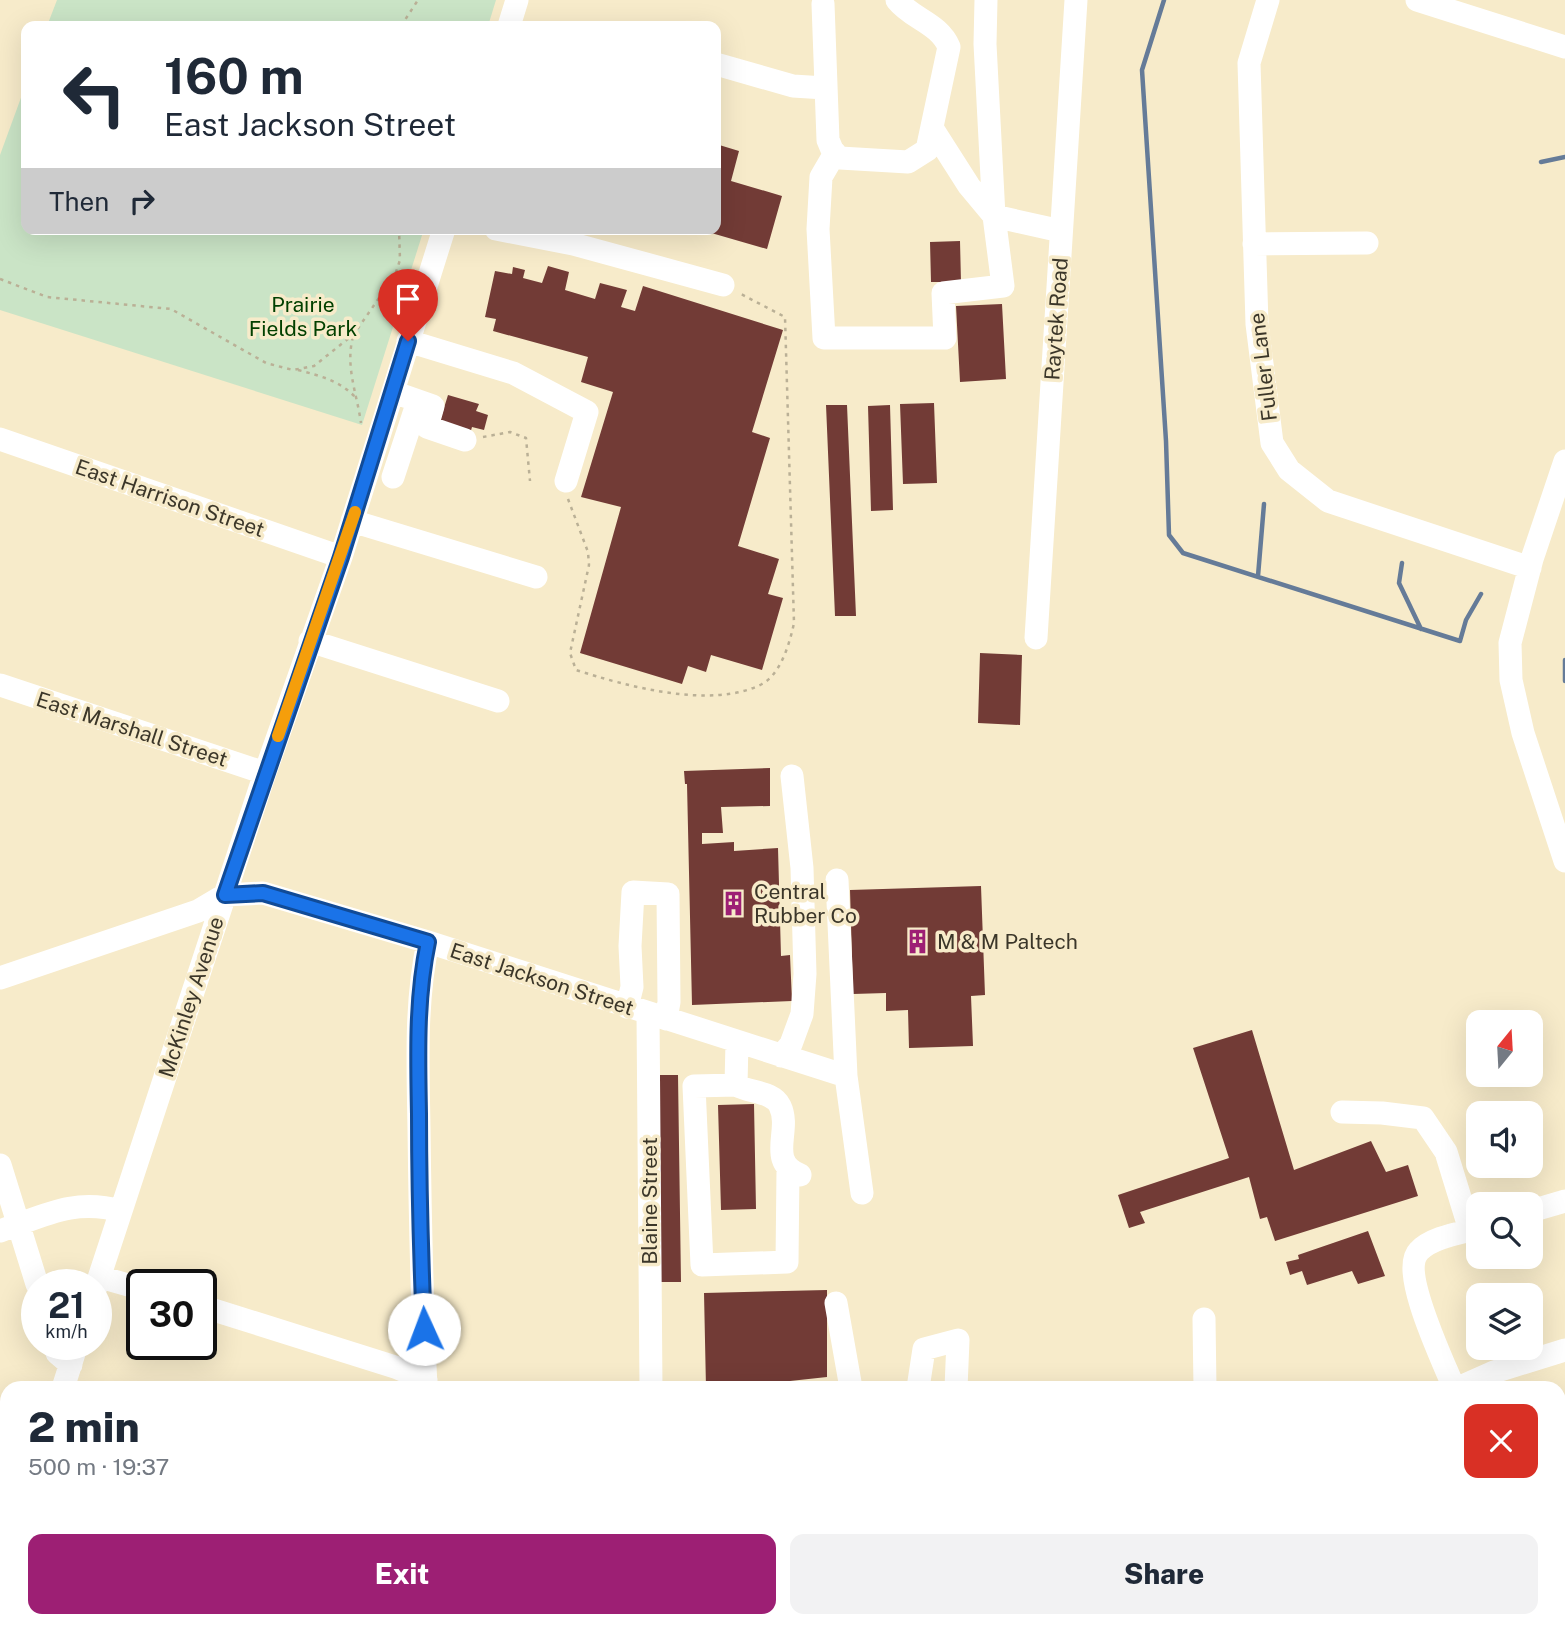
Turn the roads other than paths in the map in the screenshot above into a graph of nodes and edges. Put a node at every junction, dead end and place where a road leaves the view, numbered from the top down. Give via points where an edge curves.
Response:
1 (517, 0) edge
2 (897, 0) edge
3 (986, 0) edge
4 (1076, 0) edge
5 (1268, 0) edge
6 (1417, 0) edge
7 (823, 2) edge
8 (1469, 8) edge
9 (511, 21) edge
10 (1565, 47) edge
11 (721, 65) edge
12 (825, 88) junction
13 (932, 128) junction
14 (835, 153) junction
15 (994, 216) junction
16 (1061, 231) junction
17 (442, 235) edge
18 (527, 235) edge
19 (1367, 243) dead end
20 (1254, 244) junction
21 (723, 285) road end
22 (408, 341) junction
23 (393, 392) junction
24 (418, 401) junction
25 (0, 439) edge
26 (465, 440) road end
27 (1565, 461) edge
28 (393, 477) dead end
29 (566, 481) road end
30 (352, 521) junction
31 (341, 557) junction
32 (1531, 564) junction
33 (536, 577) dead end
34 (1036, 638) dead end
35 (310, 642) junction
36 (0, 685) edge
37 (498, 701) dead end
38 (265, 774) junction
39 (792, 776) dead end
40 (1565, 861) edge
41 (837, 880) dead end
42 (225, 895) junction
43 (428, 942) junction
44 (0, 978) edge
45 (647, 1013) junction
46 (737, 1042) junction
47 (781, 1056) junction
48 (846, 1076) junction
49 (736, 1085) junction
50 (1342, 1112) dead end
51 (0, 1165) edge
52 (862, 1193) dead end
53 (1565, 1201) edge
54 (1466, 1207) edge
55 (1543, 1208) edge
56 (121, 1212) junction
57 (9, 1228) edge
58 (1466, 1232) edge
59 (30, 1269) edge
60 (102, 1269) edge
61 (836, 1303) dead end
62 (217, 1311) edge
63 (1204, 1319) dead end
64 (1565, 1350) edge
65 (72, 1360) edge
66 (65, 1381) edge
67 (421, 1381) edge
68 (426, 1381) edge
69 (651, 1381) edge
70 (850, 1381) edge
71 (919, 1381) edge
72 (956, 1381) edge
73 (1205, 1381) edge
74 (1451, 1381) edge
75 (1469, 1381) edge

1 - 9 street
2 - 13 street via 940,31 950,47
3 - 15 street
4 - 16 street, Raytek Road
5 - 20 street, Fuller Lane via 1249,63
6 - 8 street
7 - 12 street
8 - 10 street
11 - 12 street via 793,86
12 - 14 street via 828,140
13 - 14 street via 927,150 908,162 840,158
13 - 15 street
14 - 15 street via 821,177 818,229 824,338 945,338 943,293 1003,286
15 - 16 street
16 - 34 street, Raytek Road
17 - 22 street, McKinley Avenue
18 - 21 street
19 - 20 street
20 - 32 street, Fuller Lane via 1256,324 1272,443 1289,470 1328,501
22 - 23 street, McKinley Avenue
22 - 29 street via 513,373 587,412
23 - 24 street
23 - 30 street, McKinley Avenue
24 - 26 street via 433,406 427,427
24 - 28 street
25 - 31 street, East Harrison Street
27 - 32 street
30 - 31 street, McKinley Avenue
30 - 33 street
31 - 35 street, McKinley Avenue
32 - 40 street via 1510,643 1511,680 1522,733
35 - 37 street
35 - 38 street, McKinley Avenue
36 - 38 street, East Marshall Street
38 - 42 street, McKinley Avenue
39 - 47 street via 802,867 806,974 802,1014 791,1044
41 - 48 street
42 - 43 street, East Jackson Street via 263,893
42 - 44 street, East Jackson Street via 198,911
42 - 56 street, McKinley Avenue
43 - 45 street, East Jackson Street
43 - 68 street via 418,1024
45 - 46 street, East Jackson Street
45 - 69 street, Blaine Street
46 - 47 street, East Jackson Street
46 - 49 street
47 - 48 street, East Jackson Street
48 - 52 street
49 - 49 street via 773,1097 781,1108 783,1161 795,1173 787,1262 702,1265 694,1086
50 - 54 street via 1423,1118 1446,1153
51 - 57 street
53 - 55 street
56 - 57 street via 76,1205
56 - 60 street, McKinley Avenue
57 - 59 street
58 - 74 street via 1425,1245 1412,1267
61 - 70 street
62 - 67 street via 395,1367
63 - 73 street
64 - 75 street
65 - 66 street
71 - 72 street via 924,1349 958,1339

